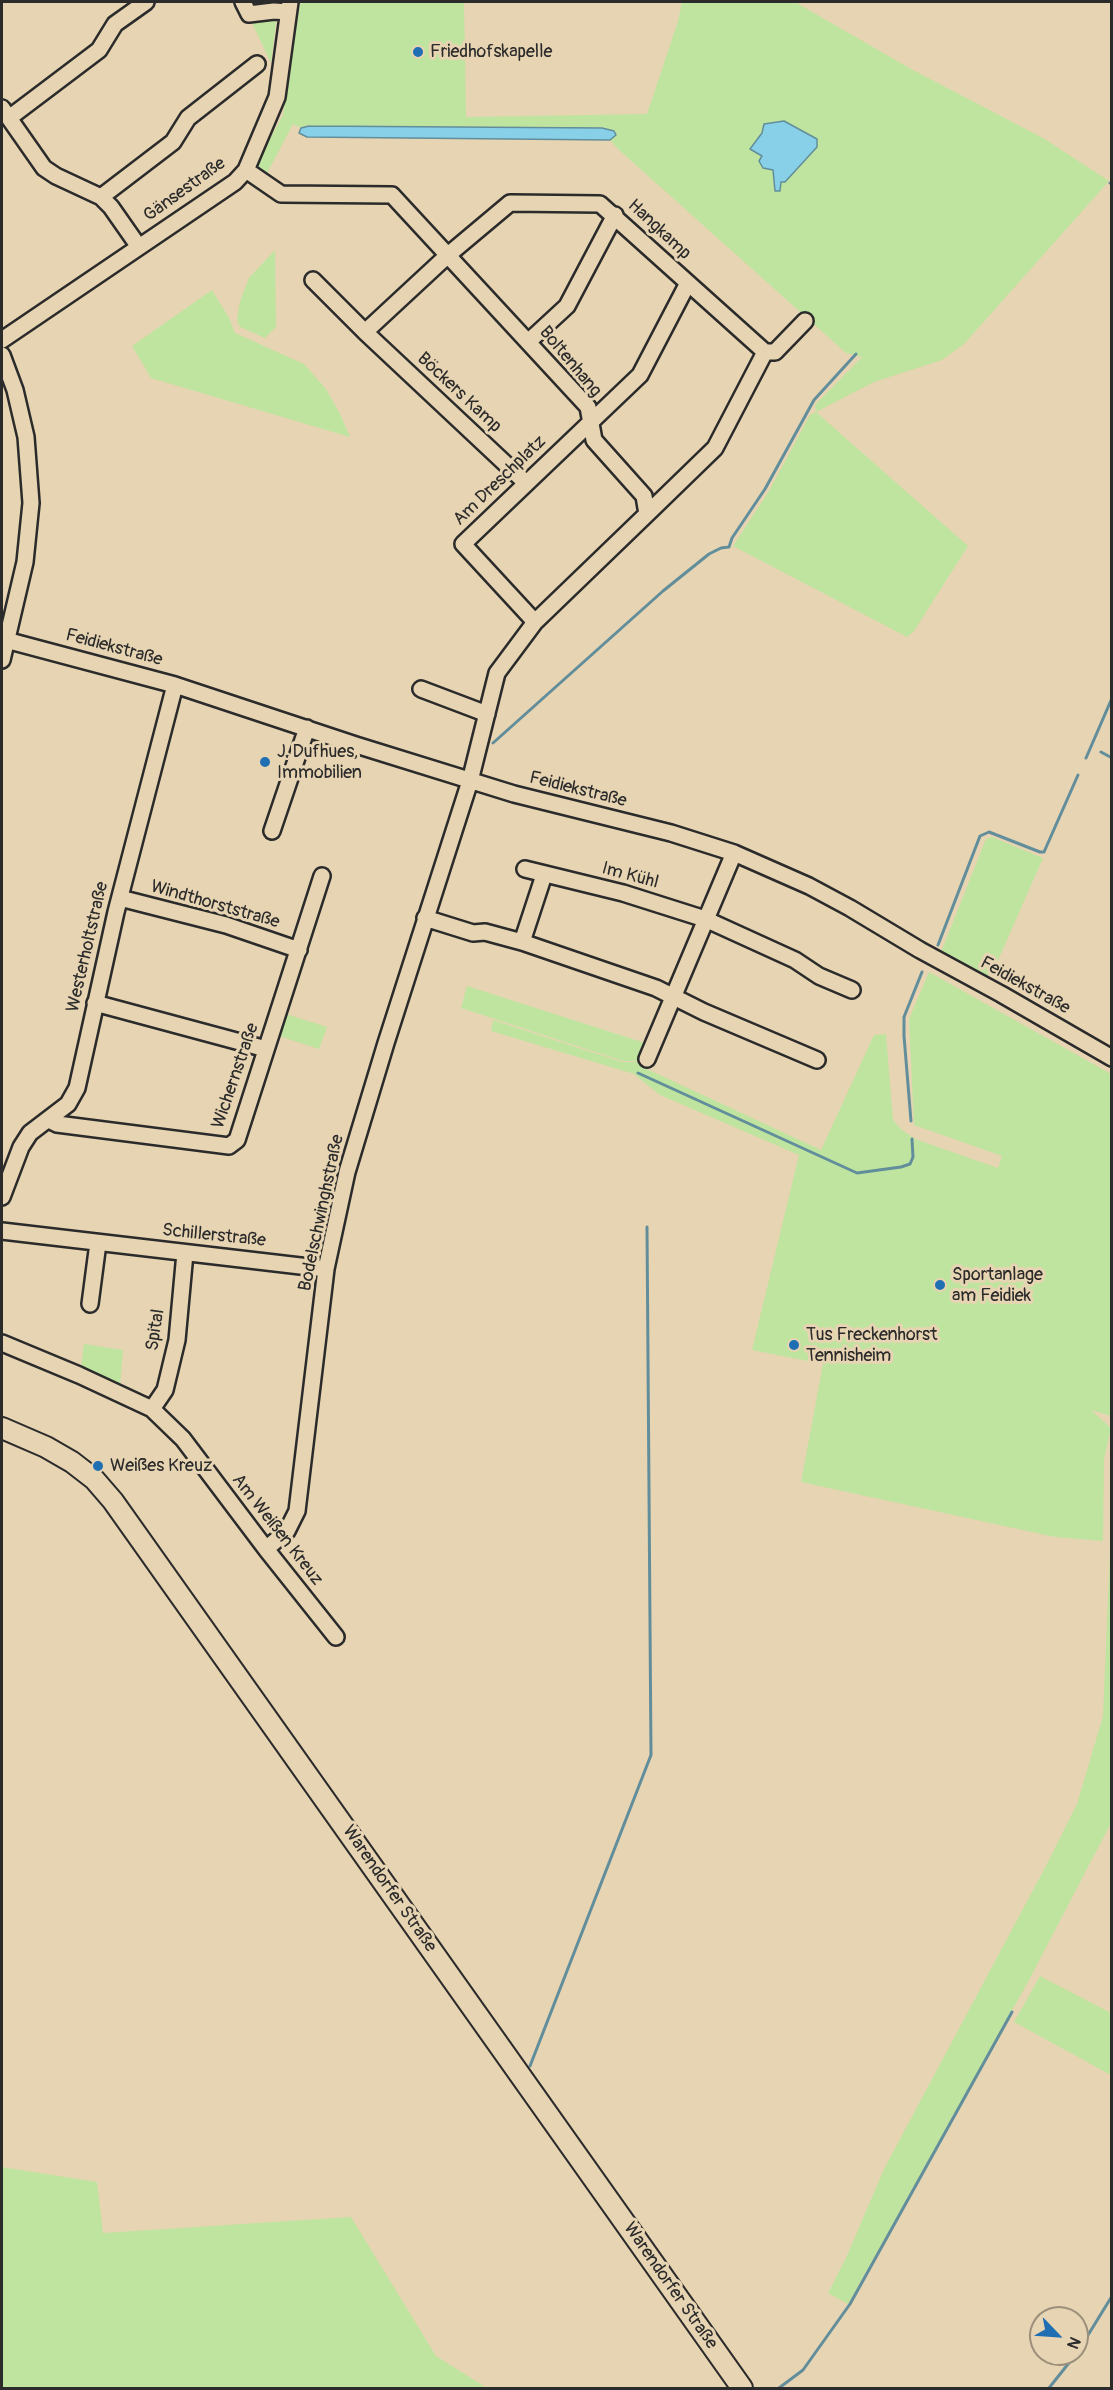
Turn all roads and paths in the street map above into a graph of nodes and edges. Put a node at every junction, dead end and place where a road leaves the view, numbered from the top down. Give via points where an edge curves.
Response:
1 (146, 2) edge
2 (243, 2) edge
3 (289, 7) edge
4 (257, 64) dead end
5 (5, 113) edge
6 (246, 170) junction
7 (101, 197) junction
8 (615, 215) junction
9 (139, 247) junction
10 (448, 255) junction
11 (313, 280) dead end
12 (687, 283) junction
13 (805, 321) dead end
14 (365, 332) junction
15 (2, 339) edge
16 (528, 342) junction
17 (765, 352) junction
18 (2, 355) edge
19 (590, 423) junction
20 (526, 483) junction
21 (646, 514) junction
22 (535, 622) junction
23 (4, 640) edge
24 (2, 660) edge
25 (175, 685) junction
26 (421, 689) dead end
27 (487, 714) junction
28 (307, 728) junction
29 (470, 781) junction
30 (272, 831) dead end
31 (734, 853) junction
32 (525, 869) dead end
33 (544, 875) junction
34 (322, 876) dead end
35 (120, 898) junction
36 (425, 918) junction
37 (705, 919) junction
38 (522, 942) junction
39 (299, 950) junction
40 (852, 990) dead end
41 (672, 996) junction
42 (95, 1003) junction
43 (266, 1049) junction
44 (1112, 1058) edge
45 (647, 1059) dead end
46 (817, 1060) dead end
47 (49, 1120) junction
48 (2, 1197) edge
49 (2, 1232) edge
50 (98, 1243) junction
51 (185, 1253) junction
52 (326, 1269) junction
53 (90, 1304) dead end
54 (2, 1343) edge
55 (152, 1409) junction
56 (2, 1428) edge
57 (266, 1549) junction
58 (336, 1637) dead end
59 (742, 2388) edge

1 - 5 street via 115,24 99,50
2 - 3 street via 249,14
3 - 6 street, Gänsestraße via 277,97
4 - 7 street via 188,118 173,142
5 - 7 street via 44,168
6 - 9 street, Gänsestraße via 235,182
6 - 10 street, Boltenhang via 281,194 392,195
7 - 9 street
8 - 10 street, Hangkamp via 600,204 510,203
8 - 12 street, Hangkamp
8 - 16 street via 567,306
9 - 15 street, Gänsestraße
10 - 14 street
10 - 16 street, Boltenhang
11 - 14 street, Böckers Kamp
12 - 17 street, Hangkamp
12 - 19 street, Am Dreschplatz via 640,375
13 - 17 street via 775,352
14 - 20 street, Böckers Kamp
16 - 19 street, Boltenhang via 588,407
17 - 21 street via 715,448
18 - 23 street via 26,437 31,503 25,562
19 - 20 street, Am Dreschplatz
19 - 21 street, Boltenhang via 594,440 644,496
20 - 22 street, Am Dreschplatz via 462,544
21 - 22 street
22 - 27 street via 497,673
23 - 24 street
23 - 25 street, Feidiekstraße
25 - 28 street, Feidiekstraße
25 - 35 street, Westerholtstraße
26 - 27 street
27 - 29 street
28 - 29 street, Feidiekstraße
28 - 30 street
29 - 31 street, Feidiekstraße
29 - 36 street, Bodelschwinghstraße
31 - 37 street
31 - 44 street, Feidiekstraße via 809,886
32 - 33 street, Im Kühl
33 - 37 street, Im Kühl via 623,893
33 - 38 street
34 - 39 street, Wichernstraße
35 - 39 street, Windthorststraße
35 - 42 street, Westerholtstraße
36 - 38 street via 473,933 485,932
36 - 52 street, Bodelschwinghstraße via 347,1172
37 - 40 street, Im Kühl
37 - 41 street
38 - 41 street
39 - 43 street, Wichernstraße
41 - 45 street
41 - 46 street
42 - 43 street
42 - 47 street, Westerholtstraße via 77,1088 68,1104
43 - 47 street, Wichernstraße via 237,1140 229,1146
47 - 48 street, Westerholtstraße via 30,1133 21,1147
49 - 50 street, Schillerstraße
50 - 51 street, Schillerstraße
50 - 53 street
51 - 52 street, Schillerstraße
51 - 55 street, Spital via 177,1340 165,1390
52 - 57 street, Bodelschwinghstraße via 297,1511 287,1531
54 - 55 street, Am Weißen Kreuz
55 - 57 street, Am Weißen Kreuz via 183,1439
56 - 59 main road, Warendorfer Straße via 72,1462 113,1501
57 - 58 street, Am Weißen Kreuz

